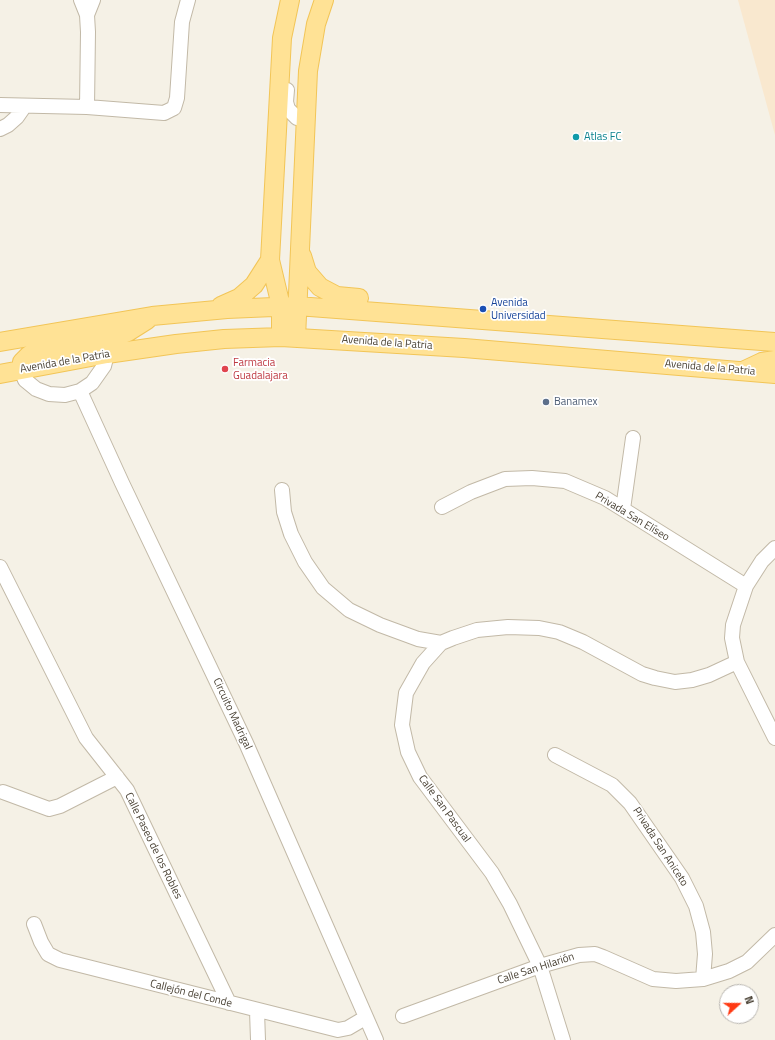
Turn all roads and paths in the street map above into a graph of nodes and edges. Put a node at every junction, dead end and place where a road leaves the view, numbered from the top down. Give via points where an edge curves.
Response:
1 (81, 0) edge
2 (93, 0) edge
3 (188, 0) edge
4 (290, 0) edge
5 (324, 0) edge
6 (87, 15) junction
7 (282, 38) junction
8 (0, 105) edge
9 (87, 106) junction
10 (24, 107) junction
11 (305, 119) junction
12 (0, 130) edge
13 (300, 242) junction
14 (270, 260) junction
15 (289, 306) junction
16 (194, 312) junction
17 (413, 314) junction
18 (152, 316) junction
19 (289, 338) junction
20 (0, 342) edge
21 (775, 342) edge
22 (107, 354) junction
23 (775, 360) edge
24 (20, 370) junction
25 (742, 371) junction
26 (0, 374) edge
27 (775, 374) edge
28 (80, 391) junction
29 (632, 438) dead end
30 (282, 490) dead end
31 (442, 507) dead end
32 (622, 509) junction
33 (775, 548) edge
34 (0, 567) edge
35 (746, 586) junction
36 (441, 644) junction
37 (737, 662) junction
38 (775, 738) edge
39 (555, 755) dead end
40 (117, 777) junction
41 (3, 792) dead end
42 (34, 924) dead end
43 (775, 935) edge
44 (540, 966) junction
45 (703, 979) junction
46 (230, 1003) junction
47 (257, 1011) junction
48 (403, 1016) dead end
49 (365, 1018) junction
50 (258, 1040) edge
51 (376, 1040) edge
52 (563, 1040) edge

1 - 6 street
2 - 6 street
3 - 9 street via 182,22 177,98 174,108 164,113
4 - 7 main road
5 - 11 main road via 310,48
6 - 9 street
7 - 11 street via 288,61 286,106 293,115
7 - 14 main road
8 - 10 street
9 - 10 street
10 - 12 street via 17,117
11 - 13 main road
13 - 15 main road
13 - 17 main road via 307,272 325,291 337,296 376,300
14 - 15 main road
14 - 16 main road via 254,285 238,298 222,306
15 - 16 main road
15 - 17 main road
15 - 19 main road
16 - 18 main road
17 - 21 main road
18 - 20 main road
18 - 24 main road via 136,328 119,335 29,355 22,362
19 - 22 main road, Avenida de la Patria via 220,339
19 - 25 main road, Avenida de la Patria via 464,348
22 - 24 main road, Avenida de la Patria
22 - 28 street via 100,373 92,383
23 - 25 main road via 762,362
24 - 26 main road, Avenida de la Patria
24 - 28 street via 25,380 36,389 49,394 65,395
25 - 27 main road, Avenida de la Patria
28 - 49 street, Circuito Madrigal via 246,742
29 - 32 street
30 - 36 street via 284,512 291,534 304,562 323,588 349,610 380,625 418,639
31 - 32 street, Privada San Elíseo via 505,479 532,478 565,481
32 - 35 street, Privada San Elíseo
33 - 35 street via 762,561
34 - 40 street, Calle Paseo de los Robles via 86,738
35 - 37 street via 733,625 732,638
36 - 37 street, Calle San Pascual via 477,630 539,628 559,632 583,642 642,674 675,682 709,675
36 - 44 street, Calle San Pascual via 422,663 406,693 402,725 408,752 420,777 495,879 528,938
37 - 38 street
39 - 45 street, Privada San Aniceto via 612,785 630,803 682,878 696,906 703,932
40 - 41 street via 60,806 49,808
40 - 46 street, Calle Paseo de los Robles via 127,790
42 - 46 street, Callejón del Conde via 48,954 60,960
43 - 45 street, Calle San Hilarión via 747,962
44 - 45 street, Calle San Hilarión via 579,955 595,954 653,979
44 - 48 street, Calle San Hilarión
44 - 52 street, Calle San Pascual
46 - 47 street, Callejón del Conde
47 - 49 street, Callejón del Conde via 338,1030 348,1028
47 - 50 street
49 - 51 street, Circuito Madrigal

